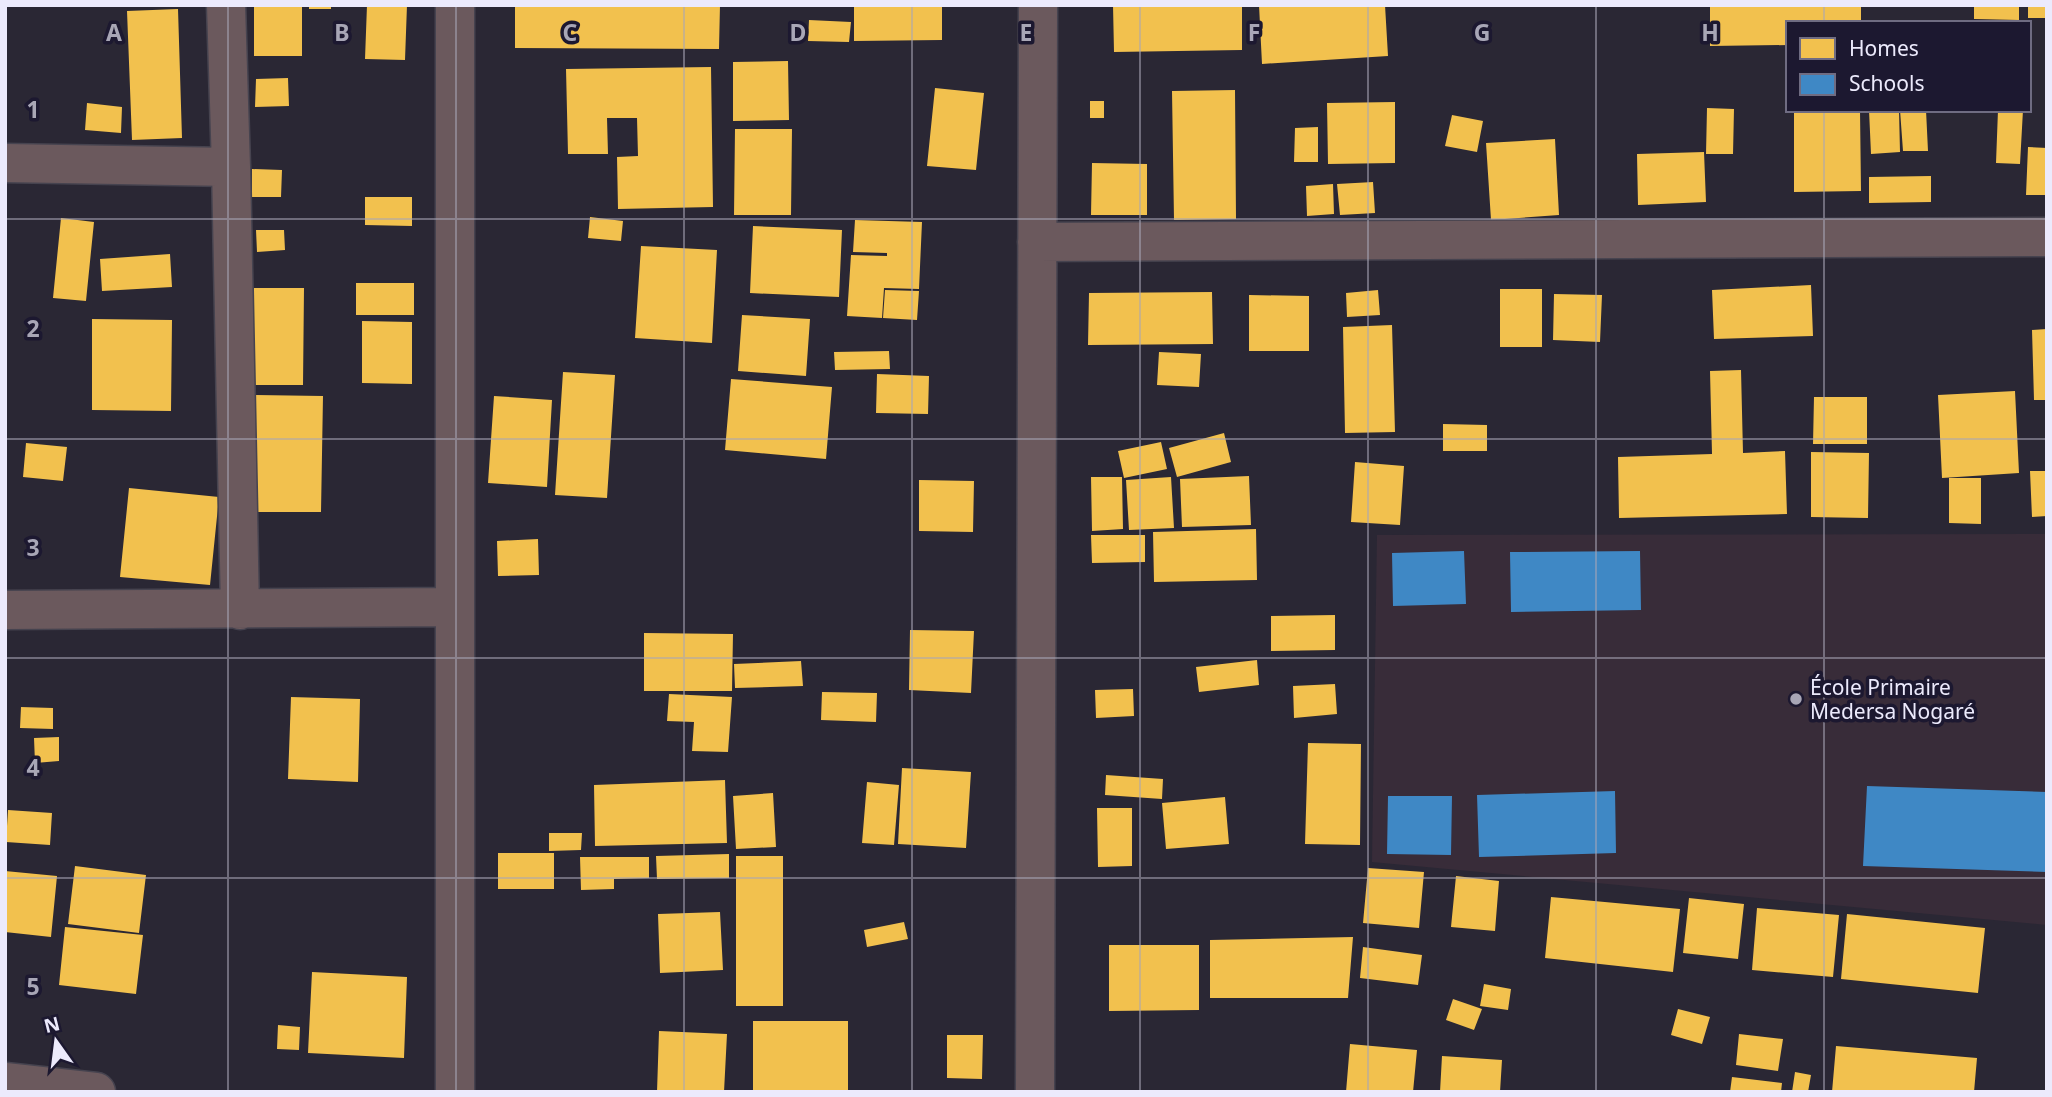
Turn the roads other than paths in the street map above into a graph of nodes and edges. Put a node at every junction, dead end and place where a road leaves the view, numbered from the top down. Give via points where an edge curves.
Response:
1 (226, 5) edge
2 (455, 5) edge
3 (1038, 5) edge
4 (5, 163) edge
5 (232, 167) junction
6 (2047, 237) edge
7 (1037, 242) junction
8 (455, 607) junction
9 (5, 610) edge
10 (240, 610) junction
11 (5, 1082) edge
12 (96, 1092) edge
13 (455, 1092) edge
14 (1035, 1092) edge

1 - 5 street
2 - 8 street
3 - 7 street
4 - 5 street
5 - 10 street
6 - 7 street
7 - 14 street
8 - 10 street
8 - 13 street
9 - 10 street
11 - 12 street

